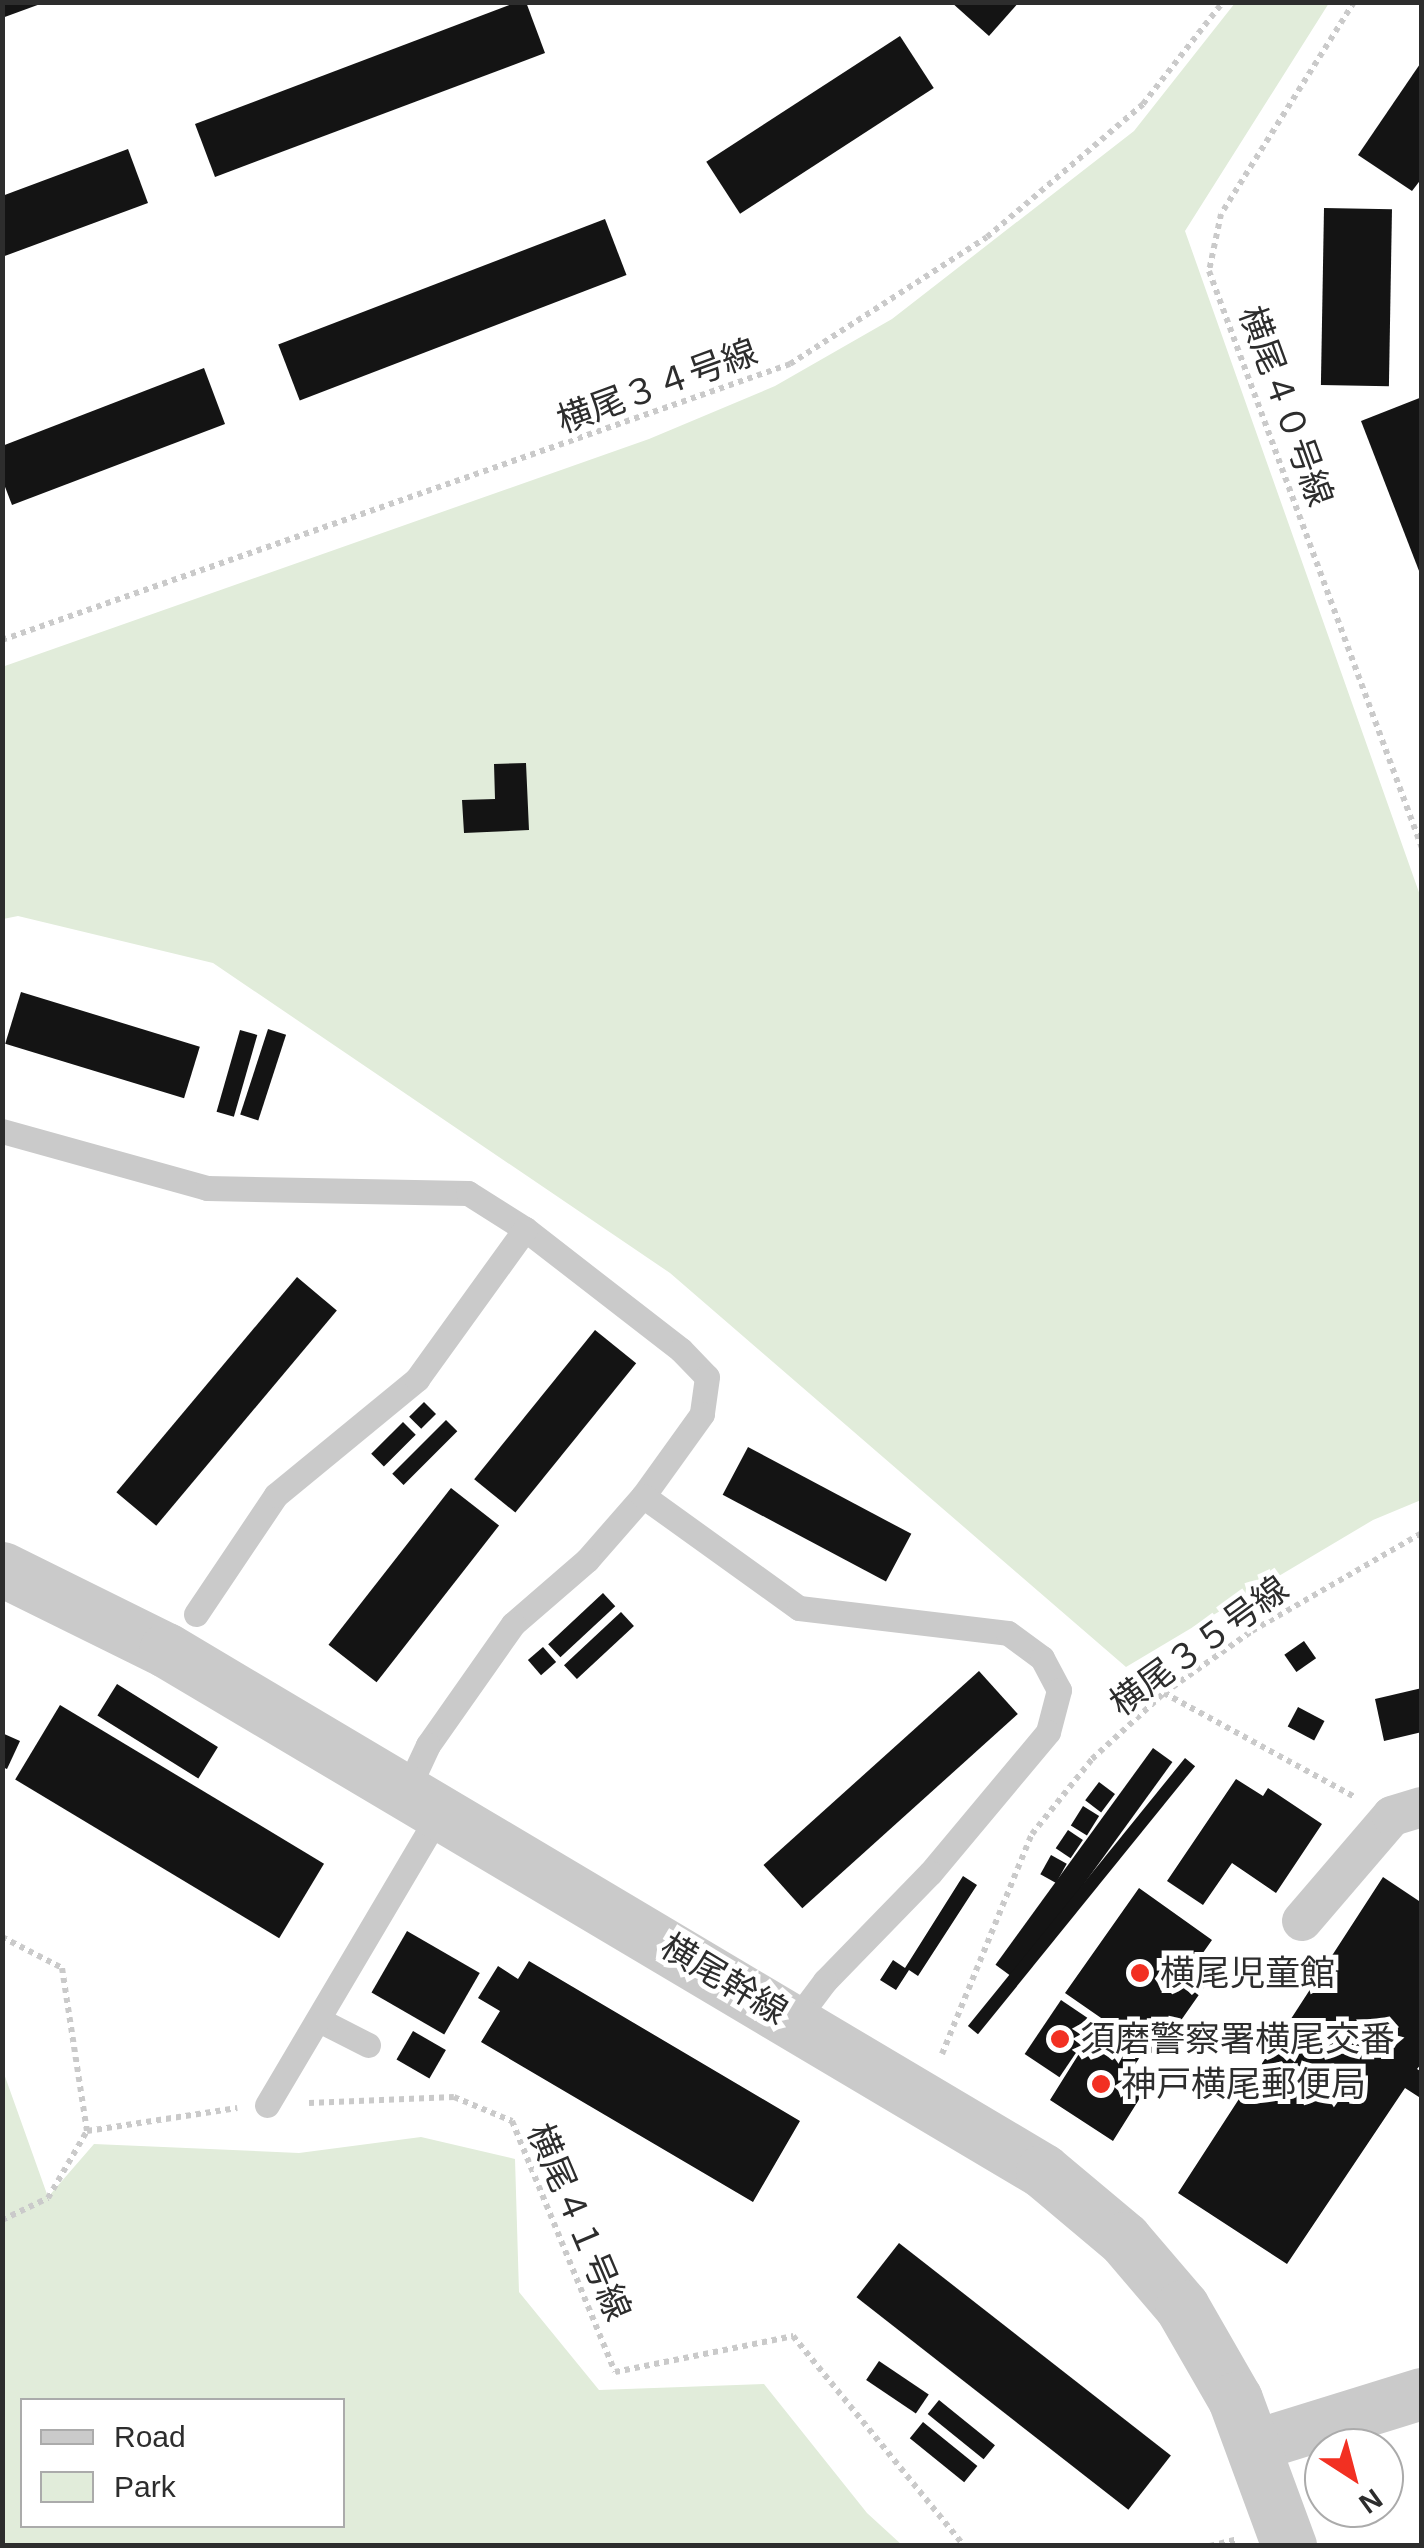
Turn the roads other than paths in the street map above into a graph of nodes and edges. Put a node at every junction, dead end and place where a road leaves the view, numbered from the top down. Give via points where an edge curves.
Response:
1 (2, 1131) edge
2 (526, 1229) junction
3 (644, 1496) junction
4 (2, 1569) edge
5 (196, 1614) dead end
6 (424, 1800) junction
7 (1406, 1811) edge
8 (1302, 1921) dead end
9 (318, 2020) junction
10 (795, 2020) junction
11 (368, 2045) dead end
12 (268, 2105) road end
13 (1422, 2394) edge
14 (1254, 2446) junction
15 (1268, 2541) edge

1 - 2 lane via 207,1188 468,1193
2 - 3 lane via 708,1377 702,1414
2 - 5 lane via 418,1379 276,1495
3 - 6 lane via 587,1560 514,1624 428,1745
3 - 10 lane via 799,1608 1008,1633 1042,1658 1059,1690 1048,1732
4 - 6 street, 横尾幹線 via 166,1650
6 - 9 lane
6 - 10 street, 横尾幹線
7 - 8 street
9 - 11 lane
9 - 12 lane
10 - 14 street, 横尾幹線 via 1043,2171 1124,2239 1199,2334
13 - 14 street
14 - 15 street, 横尾幹線

